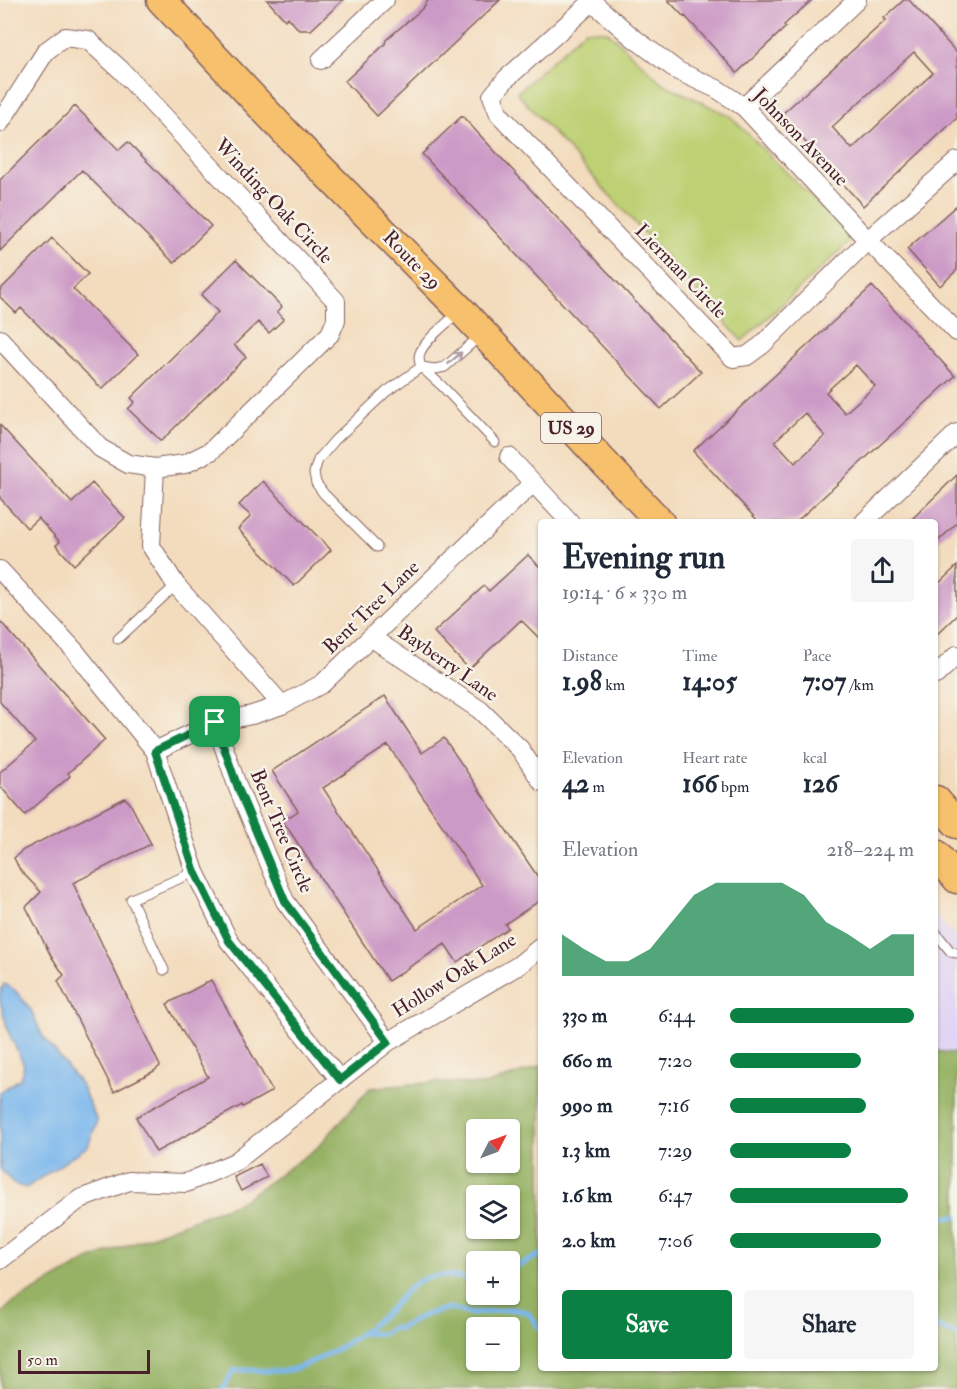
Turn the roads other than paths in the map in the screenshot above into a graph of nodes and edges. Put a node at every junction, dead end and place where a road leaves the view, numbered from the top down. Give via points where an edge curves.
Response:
1 (161, 0) edge
2 (385, 0) edge
3 (857, 0) edge
4 (592, 1) edge
5 (321, 60) dead end
6 (744, 106) junction
7 (0, 123) edge
8 (957, 161) edge
9 (868, 240) junction
10 (461, 310) junction
11 (957, 332) edge
12 (483, 334) junction
13 (0, 339) edge
14 (421, 367) junction
15 (957, 434) edge
16 (495, 442) dead end
17 (509, 457) dead end
18 (155, 468) junction
19 (533, 483) junction
20 (567, 519) edge
21 (657, 519) edge
22 (867, 519) edge
23 (377, 547) dead end
24 (0, 570) edge
25 (176, 585) junction
26 (372, 638) junction
27 (118, 639) dead end
28 (957, 655) edge
29 (938, 673) edge
30 (282, 705) junction
31 (215, 722) junction
32 (155, 751) junction
33 (538, 776) edge
34 (938, 802) edge
35 (957, 824) edge
36 (938, 856) edge
37 (195, 872) junction
38 (957, 879) edge
39 (938, 936) edge
40 (538, 949) edge
41 (957, 953) edge
42 (164, 970) dead end
43 (388, 1042) junction
44 (340, 1080) junction
45 (0, 1260) edge

1 - 10 main road, Route 29 / US 29
2 - 5 street
3 - 6 street
4 - 6 street, Johnson Avenue via 678,71
4 - 9 street, Lierman Circle via 492,96 499,114 733,358 747,356 762,345
6 - 9 street, Johnson Avenue
7 - 18 street, Winding Oak Circle via 46,51 65,37 88,40 121,70 336,301 336,320 330,334 211,451 185,464
8 - 9 street, Lierman Circle
9 - 11 street, Johnson Avenue
10 - 12 main road, Route 29 / US 29
10 - 14 lane via 423,349 419,355
14 -> 12 lane via 445,367
12 - 21 main road, Route 29 / US 29
13 - 18 street, Winding Oak Circle via 100,448 128,464
14 - 16 lane
14 - 23 lane via 386,392 335,440 318,460 314,473 324,494
15 - 22 street
17 - 19 street
18 - 25 street via 151,546
19 - 20 street
19 - 26 street, Bent Tree Lane
24 - 32 street via 75,651
25 - 27 lane
25 - 30 street
26 - 30 street, Bent Tree Lane via 322,684
26 - 33 street, Bayberry Lane via 480,711 520,749
28 - 29 street
30 - 31 street, Bent Tree Lane
31 - 32 street
31 - 43 street, Bent Tree Circle via 285,901
32 - 37 street
34 - 35 main road
36 - 38 main road
37 - 42 lane via 130,899
37 - 44 street via 229,941
39 - 41 lane via 951,952
40 - 43 street, Hollow Oak Lane via 519,965
43 - 44 street
44 - 45 street via 235,1162 186,1183 129,1181 80,1199

